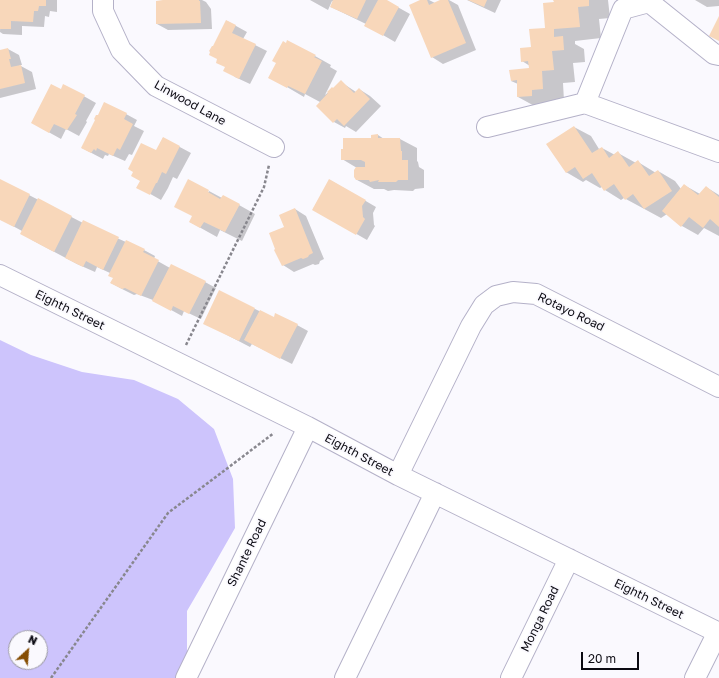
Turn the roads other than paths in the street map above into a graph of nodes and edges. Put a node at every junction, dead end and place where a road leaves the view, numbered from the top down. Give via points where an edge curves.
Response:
1 (103, 0) edge
2 (719, 55) edge
3 (585, 103) junction
4 (487, 127) dead end
5 (274, 147) road end
6 (719, 152) edge
7 (0, 276) edge
8 (719, 387) edge
9 (300, 423) junction
10 (398, 475) junction
11 (435, 493) junction
12 (569, 559) junction
13 (718, 632) edge
14 (186, 678) edge
15 (345, 678) edge
16 (511, 678) edge
17 (696, 678) edge

1 - 5 street, Linwood Lane via 102,11 121,50 156,86
2 - 3 street via 714,54 649,2 623,9
3 - 4 street
3 - 6 street
7 - 9 street, Eighth Street
8 - 10 street, Rotayo Road via 536,294 513,292 496,296 484,305 471,326
9 - 10 street, Eighth Street
9 - 14 street, Shante Road
10 - 11 street, Eighth Street
11 - 12 street, Eighth Street
11 - 15 street
12 - 13 street, Eighth Street
12 - 16 street, Monga Road
13 - 17 street

